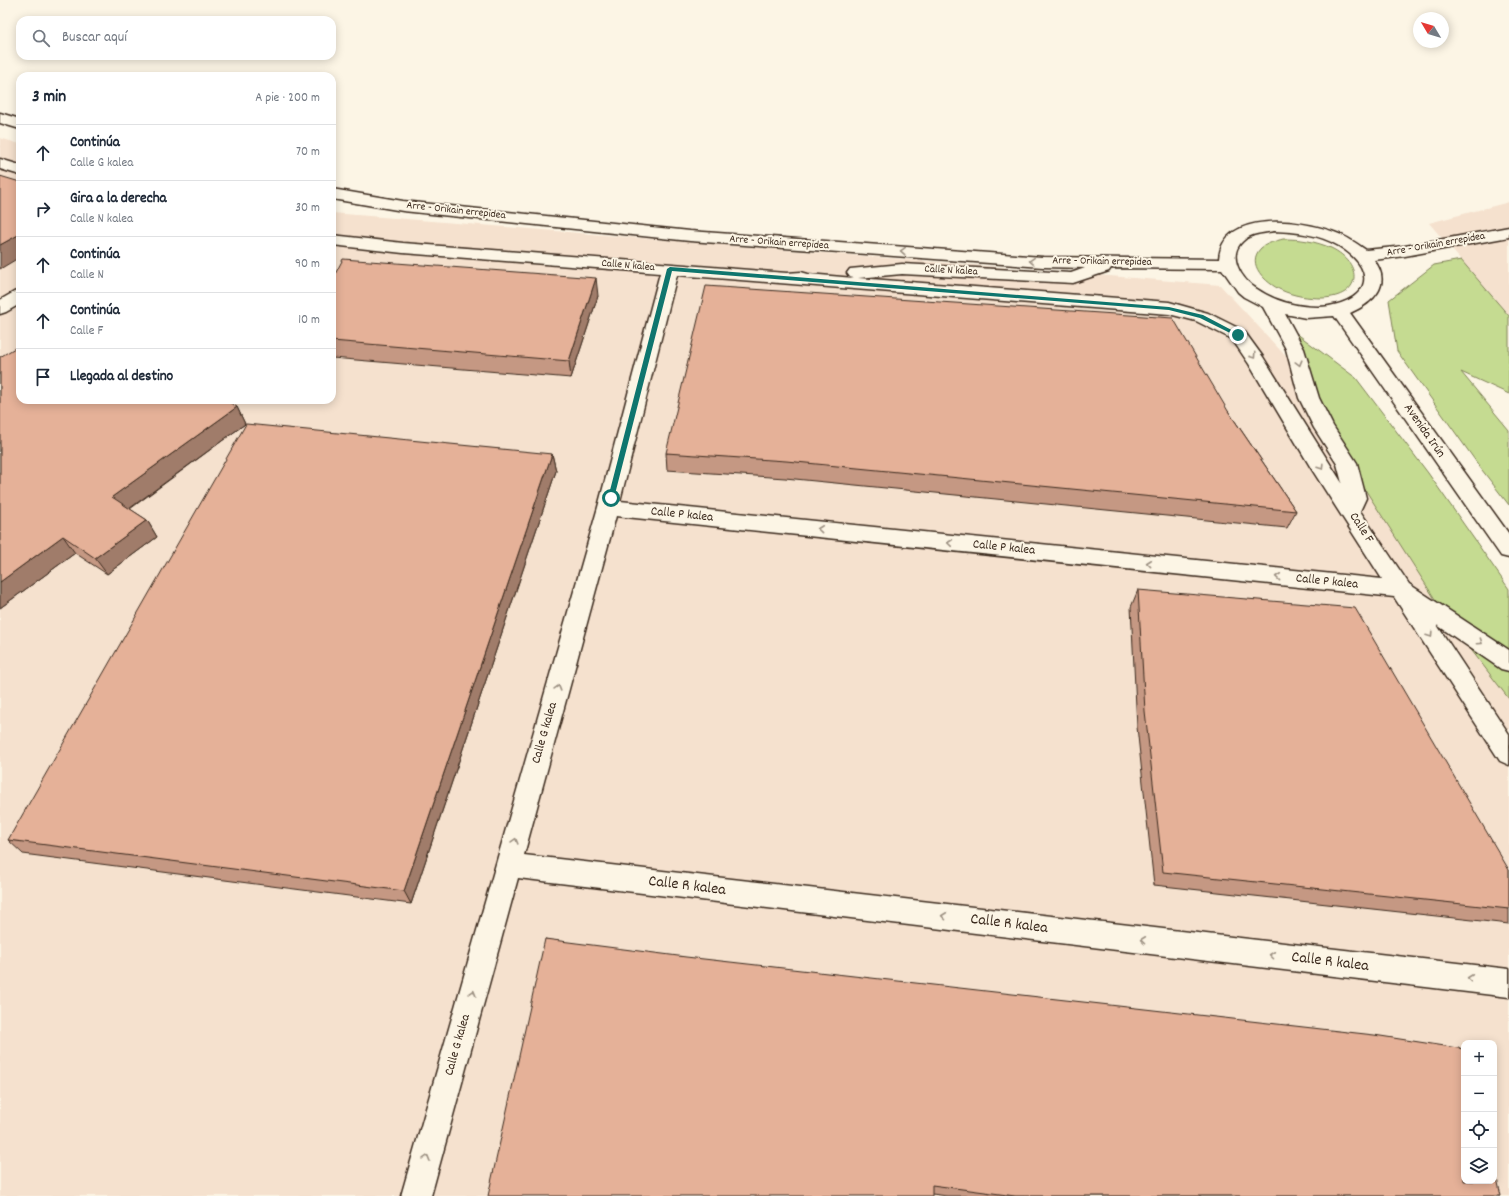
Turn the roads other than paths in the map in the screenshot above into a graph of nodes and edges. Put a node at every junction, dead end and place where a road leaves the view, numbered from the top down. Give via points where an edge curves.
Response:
1 (0, 118) edge
2 (16, 123) edge
3 (0, 164) edge
4 (16, 169) edge
5 (336, 195) edge
6 (1509, 232) edge
7 (336, 240) edge
8 (1362, 256) junction
9 (1113, 263) junction
10 (1227, 264) junction
11 (670, 269) junction
12 (787, 278) junction
13 (16, 298) edge
14 (1270, 303) junction
15 (0, 308) edge
16 (1339, 311) junction
17 (608, 508) junction
18 (1350, 511) junction
19 (1509, 550) edge
20 (1400, 589) junction
21 (1509, 662) edge
22 (1509, 754) edge
23 (508, 865) junction
24 (1509, 983) edge
25 (416, 1196) edge

1 - 2 street
3 - 4 street
9 -> 5 street, Arre - Orikain errepidea via 1042,262 690,236 403,206
6 - 8 street, Arre - Orikain errepidea
7 - 11 street, Calle N kalea
8 - 10 street via 1345,243 1323,233 1299,227 1274,226 1254,229 1237,238 1228,249
8 - 16 street via 1371,270 1374,283 1369,296 1357,305
9 - 10 street, Arre - Orikain errepidea
9 - 12 street, Calle N kalea via 1072,278 902,269
10 - 14 street via 1235,278 1249,292
11 - 12 street, Calle N kalea
11 - 17 street, Calle G kalea
12 -> 18 street, Calle F via 1169,308 1202,317 1238,335
13 - 15 street
14 - 16 street via 1317,313
14 -> 18 street via 1295,349 1309,398 1324,428 1347,463 1356,498
16 - 19 street, Avenida Irún
20 -> 17 street, Calle P kalea
23 -> 17 street, Calle G kalea
18 - 20 street, Calle F
20 -> 21 street
20 -> 22 street, Calle F
24 -> 23 street, Calle R kalea
25 -> 23 street, Calle G kalea

